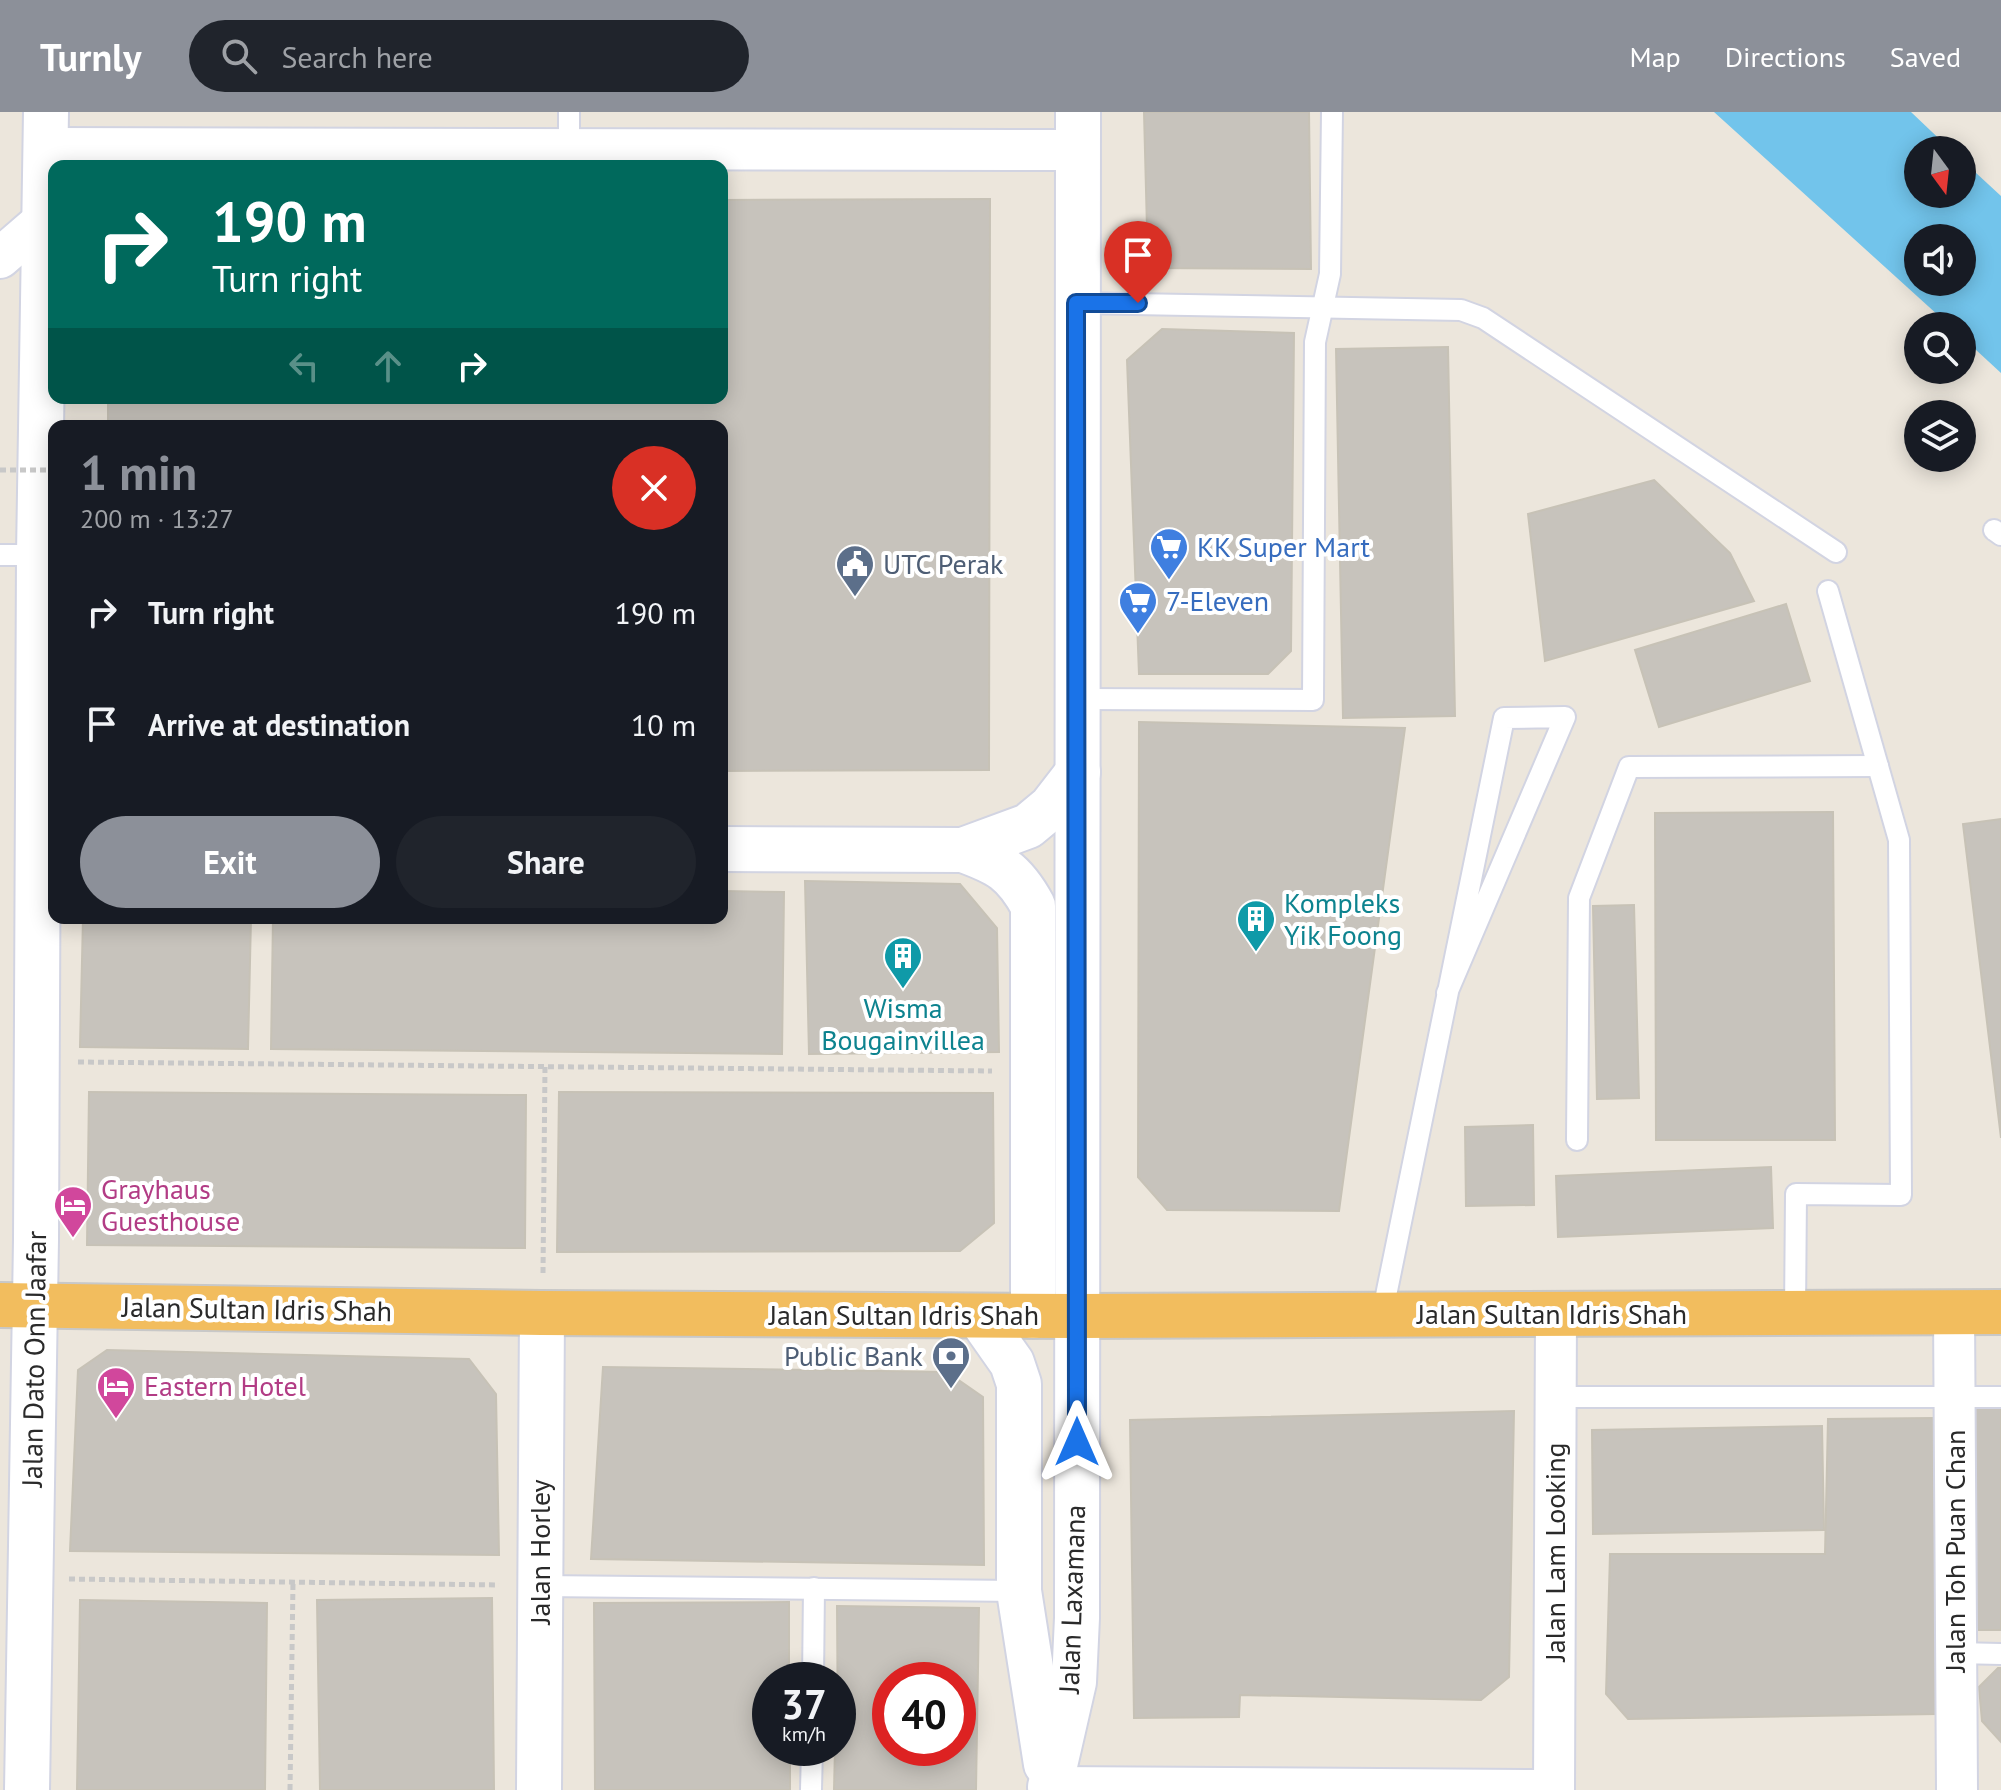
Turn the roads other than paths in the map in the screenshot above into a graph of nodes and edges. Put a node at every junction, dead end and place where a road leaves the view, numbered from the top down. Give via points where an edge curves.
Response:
1 (1332, 112) edge
2 (46, 130) edge
3 (569, 130) edge
4 (1078, 131) edge
5 (45, 219) junction
6 (0, 258) edge
7 (1076, 303) junction
8 (1323, 306) junction
9 (1836, 552) dead end
10 (19, 555) edge
11 (1828, 591) dead end
12 (1078, 699) junction
13 (1878, 766) junction
14 (1078, 772) junction
15 (46, 846) edge
16 (728, 849) edge
17 (963, 850) junction
18 (1447, 993) junction
19 (1577, 1140) dead end
20 (18, 1305) edge
21 (1954, 1312) junction
22 (2001, 1312) edge
23 (542, 1313) junction
24 (1795, 1313) junction
25 (1556, 1314) junction
26 (1382, 1315) junction
27 (979, 1316) junction
28 (1033, 1316) junction
29 (1076, 1316) junction
30 (1555, 1397) junction
31 (1954, 1397) junction
32 (2001, 1397) edge
33 (540, 1586) junction
34 (814, 1588) junction
35 (1019, 1591) junction
36 (1956, 1653) junction
37 (2001, 1654) edge
38 (813, 1662) edge
39 (812, 1766) edge
40 (1050, 1788) edge
41 (27, 1790) edge
42 (539, 1790) edge
43 (811, 1790) edge
44 (1543, 1790) edge
45 (1554, 1790) edge
46 (1957, 1790) edge

1 - 8 lane via 1330,274
2 - 3 street
2 - 5 street, Jalan Dato Onn Jaafar
3 - 4 street
4 - 7 street, Jalan Laxamana
5 - 6 street
5 - 10 street, Jalan Dato Onn Jaafar
7 - 8 lane
7 - 12 street, Jalan Laxamana
8 - 9 lane via 1461,310 1483,318
8 - 12 lane via 1315,342 1313,700
10 - 15 street, Jalan Dato Onn Jaafar
11 - 13 lane
12 - 14 street, Jalan Laxamana
13 - 19 lane via 1629,767 1579,898
13 - 24 lane via 1899,840 1901,1195 1796,1194
14 - 17 street via 1028,826
14 - 29 street, Jalan Laxamana
15 - 20 street, Jalan Dato Onn Jaafar via 38,1061
16 - 17 street
17 - 28 street via 996,862 1020,883 1033,906
18 - 18 lane via 1504,718 1565,717 1540,775
18 - 26 lane
20 - 23 highway, Jalan Sultan Idris Shah
20 - 41 street, Jalan Dato Onn Jaafar via 30,1579
21 - 22 highway, Jalan Sultan Idris Shah
21 - 24 highway, Jalan Sultan Idris Shah
21 - 31 street, Jalan Toh Puan Chan
23 - 27 highway, Jalan Sultan Idris Shah
23 - 33 street, Jalan Horley
24 - 25 highway, Jalan Sultan Idris Shah
25 - 26 highway, Jalan Sultan Idris Shah
25 - 30 street, Jalan Lam Looking
26 - 29 highway, Jalan Sultan Idris Shah
27 - 28 highway, Jalan Sultan Idris Shah
27 - 35 street, Jalan Laxamana via 1012,1363 1019,1384
28 - 29 highway, Jalan Sultan Idris Shah
29 - 40 street, Jalan Laxamana via 1074,1682
30 - 31 lane
30 - 45 street, Jalan Lam Looking
31 - 32 lane
31 - 36 street, Jalan Toh Puan Chan
33 - 34 lane
33 - 42 street, Jalan Horley
34 - 35 lane
34 - 38 lane
35 - 40 street, Jalan Laxamana
36 - 37 lane
36 - 46 street, Jalan Toh Puan Chan
39 - 43 lane
40 - 44 street

